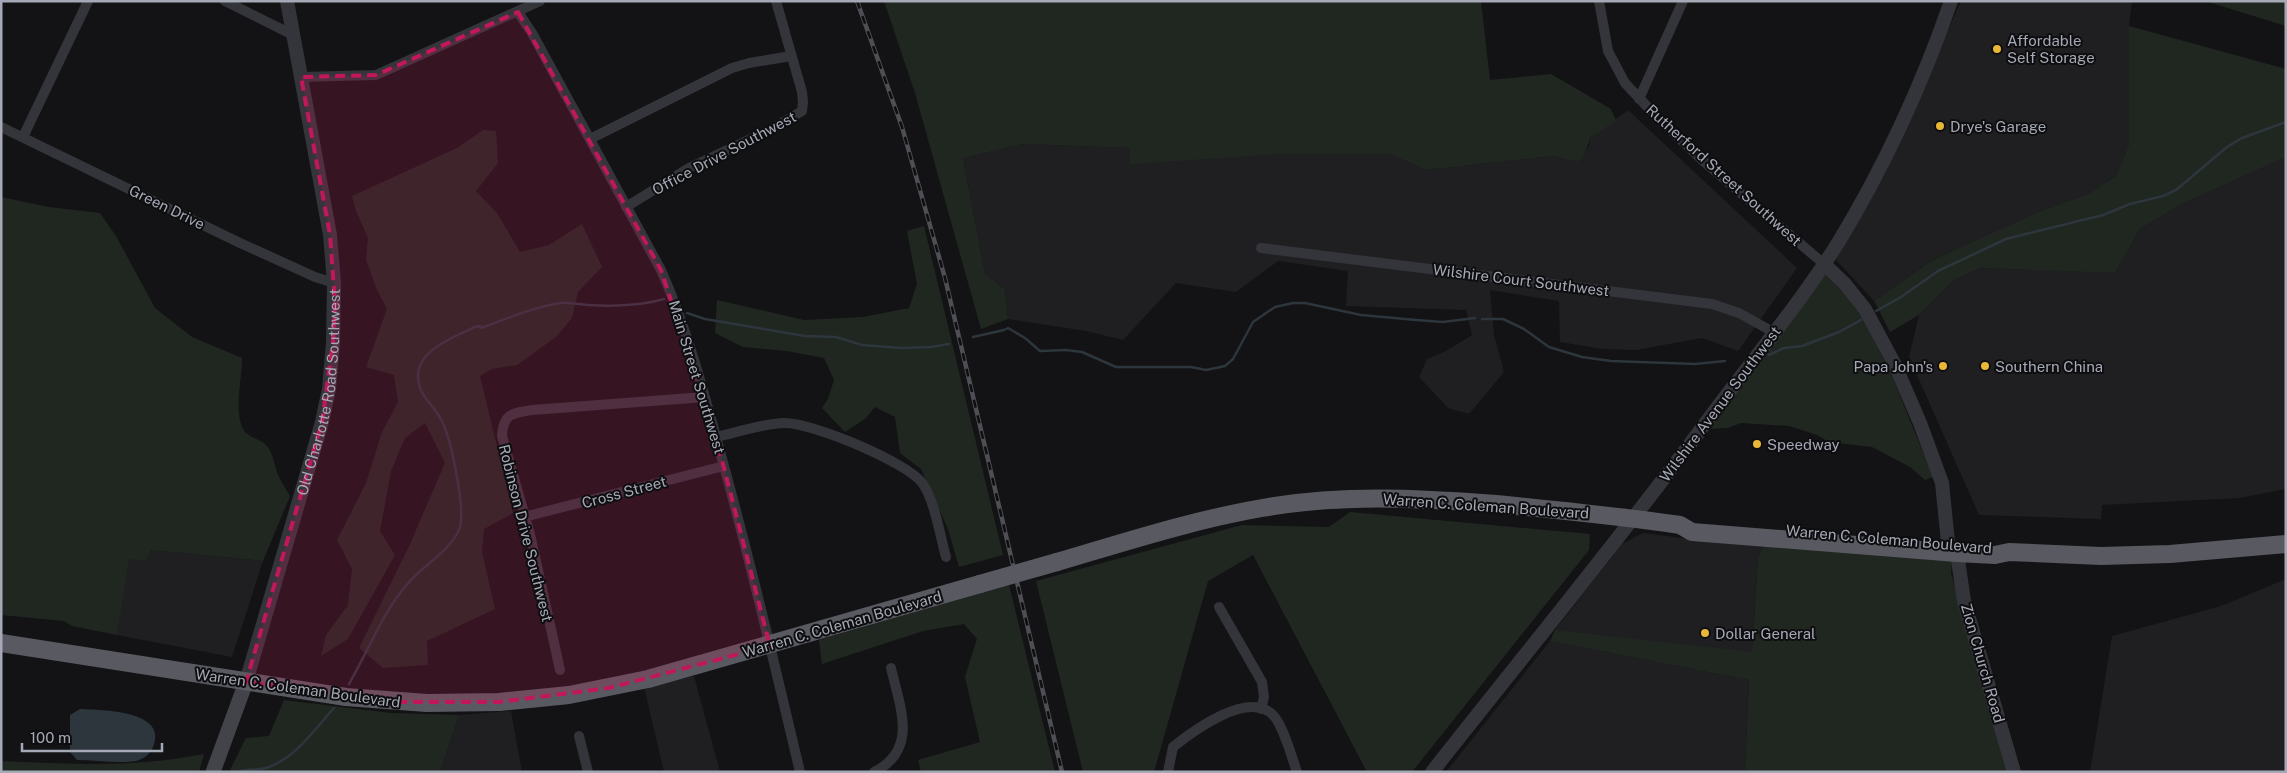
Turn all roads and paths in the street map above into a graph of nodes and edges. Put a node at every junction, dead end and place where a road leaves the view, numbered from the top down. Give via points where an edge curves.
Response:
1 (88, 1) edge
2 (225, 1) edge
3 (287, 1) edge
4 (540, 1) edge
5 (776, 1) edge
6 (1599, 1) edge
7 (1683, 1) edge
8 (1951, 1) edge
9 (518, 12) junction
10 (293, 35) junction
11 (791, 56) junction
12 (301, 77) junction
13 (1639, 98) junction
14 (1, 127) edge
15 (23, 137) junction
16 (590, 140) junction
17 (626, 207) junction
18 (1261, 248) dead end
19 (1824, 264) junction
20 (334, 283) junction
21 (1775, 333) junction
22 (705, 397) junction
23 (716, 437) junction
24 (724, 466) junction
25 (524, 518) junction
26 (1633, 518) junction
27 (2286, 544) edge
28 (1952, 548) junction
29 (946, 557) dead end
30 (1219, 607) dead end
31 (1, 643) edge
32 (770, 646) junction
33 (891, 668) dead end
34 (560, 670) dead end
35 (246, 682) junction
36 (1261, 709) junction
37 (580, 736) dead end
38 (213, 772) edge
39 (588, 772) edge
40 (800, 772) edge
41 (874, 772) edge
42 (1168, 772) edge
43 (1297, 772) edge
44 (1432, 772) edge
45 (2014, 772) edge

1 - 15 street
2 - 10 street
3 - 10 street, Old Charlotte Road Southwest
4 - 9 street
5 - 11 street, Office Drive Southwest
6 - 13 street, Rutherford Street Southwest via 1608,51 1619,74
7 - 13 street
8 - 19 street, Wilshire Avenue Southwest via 1938,40 1897,133
9 - 12 street via 376,75
9 - 16 street, Main Street Southwest
10 - 12 street, Old Charlotte Road Southwest
11 - 16 street via 732,68
11 - 17 street, Office Drive Southwest via 802,92 802,111 690,168
12 - 20 street, Old Charlotte Road Southwest via 330,235
13 - 19 street, Rutherford Street Southwest via 1702,160
14 - 15 street, Green Drive
15 - 20 street, Green Drive via 240,243
16 - 17 street, Main Street Southwest
17 - 22 street, Main Street Southwest via 662,270
18 - 21 street, Wilshire Court Southwest via 1693,301 1739,313
19 - 21 street, Wilshire Avenue Southwest
19 - 28 street, Zion Church Road via 1864,308 1895,365 1942,483
20 - 35 street, Old Charlotte Road Southwest via 329,389 322,422
21 - 26 street, Wilshire Avenue Southwest
22 - 23 street, Main Street Southwest
22 - 25 street, Robinson Drive Southwest via 532,410 507,417 502,426 502,436
23 - 24 street, Main Street Southwest
23 - 29 street via 762,426 798,424 822,431 894,463 924,485
24 - 25 street, Cross Street
24 - 32 street, Main Street Southwest
25 - 34 street, Robinson Drive Southwest
26 - 28 highway, Warren C. Coleman Boulevard via 1680,525 1691,520
26 - 32 highway, Warren C. Coleman Boulevard, bridge via 1419,498 1331,500 1263,508 1202,520
26 - 44 street, Wilshire Avenue Southwest
27 - 28 highway, Warren C. Coleman Boulevard via 2101,556 2009,552 1995,555
28 - 45 street, Zion Church Road via 1964,601
30 - 36 street via 1262,682 1264,697
31 - 35 highway, Warren C. Coleman Boulevard
32 - 35 highway, Warren C. Coleman Boulevard via 609,688 507,702 395,702
32 - 40 street, Main Street Southwest
33 - 41 street via 901,714 902,743 892,761
35 - 38 main road, Old Charlotte Road Southwest
36 - 42 street via 1242,708 1222,714 1185,737 1173,747
36 - 43 street via 1273,715
37 - 39 street

